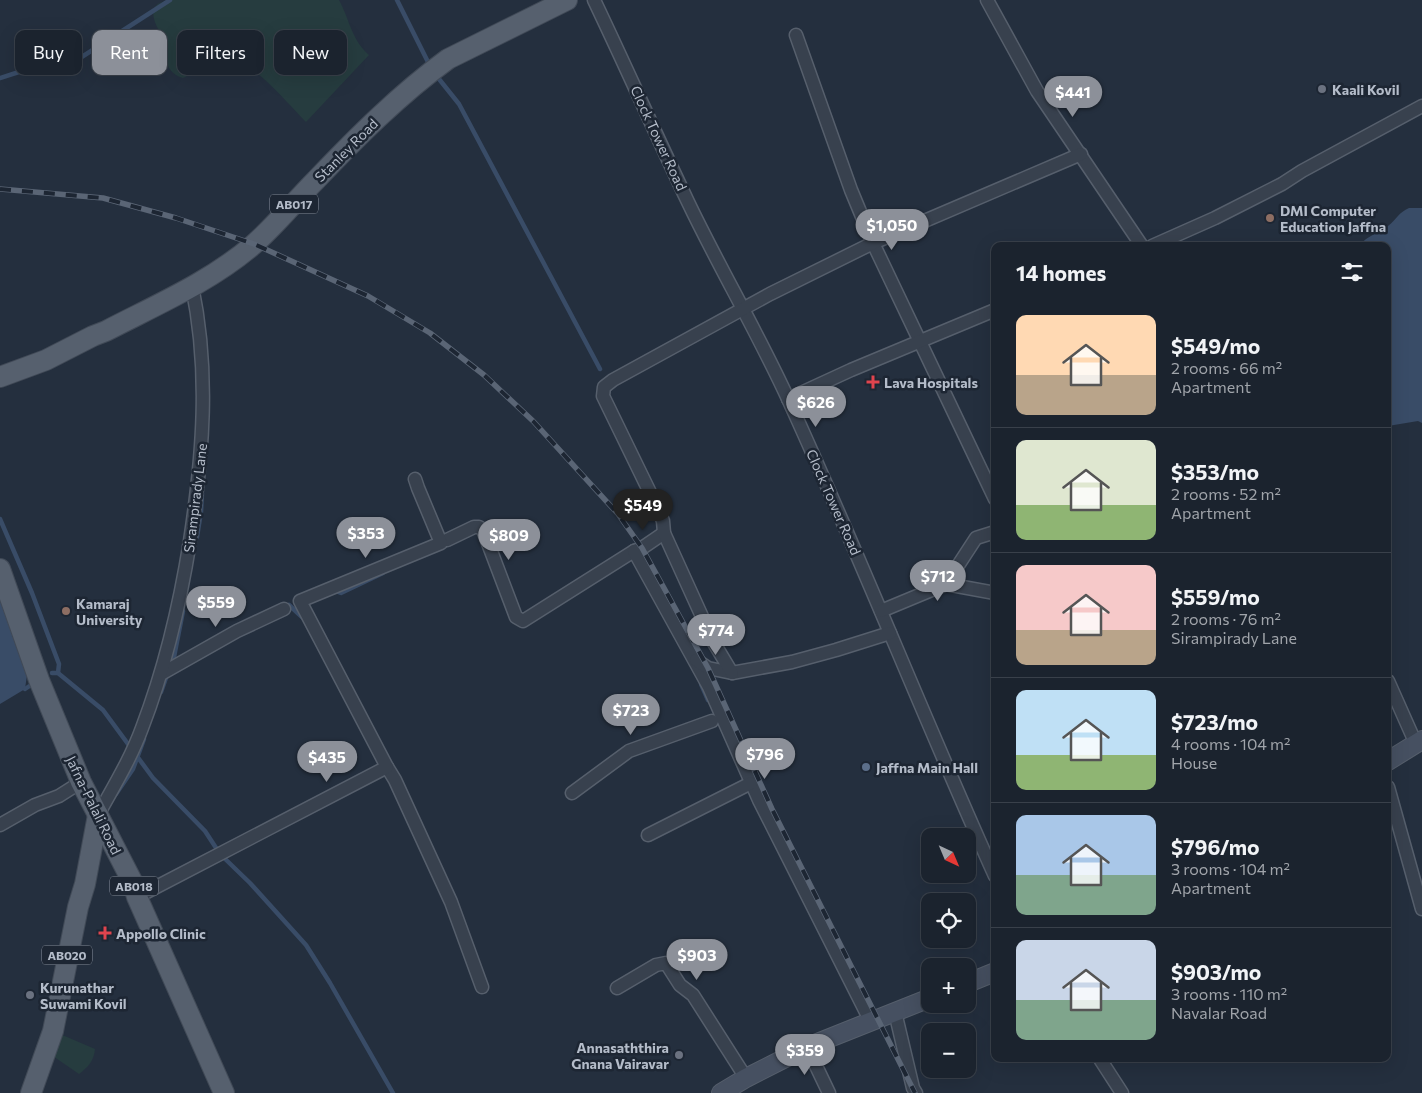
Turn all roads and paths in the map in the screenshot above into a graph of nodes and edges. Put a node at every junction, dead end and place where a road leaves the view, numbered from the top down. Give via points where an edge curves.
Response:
1 (567, 0) edge
2 (594, 0) edge
3 (988, 0) edge
4 (796, 35) dead end
5 (1422, 106) edge
6 (1081, 154) junction
7 (1139, 242) edge
8 (1161, 242) edge
9 (873, 243) junction
10 (192, 286) junction
11 (744, 308) junction
12 (991, 312) edge
13 (920, 342) junction
14 (0, 378) edge
15 (788, 399) junction
16 (415, 479) dead end
17 (991, 487) edge
18 (664, 533) junction
19 (991, 533) edge
20 (447, 540) dead end
21 (634, 551) junction
22 (0, 569) edge
23 (946, 584) junction
24 (991, 592) edge
25 (284, 609) dead end
26 (881, 611) junction
27 (890, 632) junction
28 (693, 658) junction
29 (161, 674) junction
30 (732, 674) junction
31 (1391, 687) edge
32 (712, 721) dead end
33 (1419, 742) edge
34 (1391, 759) edge
35 (387, 767) junction
36 (81, 782) junction
37 (751, 783) junction
38 (572, 793) dead end
39 (1391, 798) edge
40 (98, 815) junction
41 (0, 825) edge
42 (648, 835) dead end
43 (991, 867) edge
44 (137, 897) junction
45 (1422, 909) edge
46 (991, 974) edge
47 (976, 980) edge
48 (482, 987) dead end
49 (617, 988) dead end
50 (921, 1002) edge
51 (895, 1012) junction
52 (872, 1022) junction
53 (807, 1047) junction
54 (1102, 1062) edge
55 (746, 1078) junction
56 (31, 1093) edge
57 (224, 1093) edge
58 (721, 1093) edge
59 (828, 1093) edge
60 (916, 1093) edge
61 (1122, 1093) edge

1 - 10 main road, Stanley Road / AB017 via 448,59 432,71 373,123 254,244
2 - 11 street, Clock Tower Road via 688,201
3 - 6 street via 1037,91
4 - 9 street
5 - 8 street via 1282,184
6 - 7 street
6 - 9 street
9 - 11 street
9 - 13 street
10 - 14 main road, Stanley Road / AB017 via 106,332
10 - 29 street, Sirampirady Lane via 202,354 200,470 185,570
11 - 15 street, Clock Tower Road
11 - 18 street via 606,384 603,389 603,396 663,521
12 - 13 street
13 - 15 street
13 - 17 street
15 - 26 street, Clock Tower Road
16 - 35 street via 442,542 300,601
18 - 21 street
18 - 30 street via 714,643
19 - 23 street via 976,538
20 - 21 street via 474,527 483,530 516,618 522,621
21 - 28 street
22 - 36 main road, Jafna-Palali Road / AB018
23 - 24 street
23 - 26 street
25 - 29 street via 237,631
26 - 27 street, Clock Tower Road
27 - 30 street via 792,662
27 - 43 street, Clock Tower Road
28 - 30 street via 708,668
28 - 37 street
29 - 40 street, Sirampirady Lane via 132,753
31 - 33 street
32 - 38 street via 629,751
33 - 34 street
35 - 44 street
35 - 48 street via 451,902
36 - 40 main road, Jafna-Palali Road / AB018
36 - 41 street
37 - 42 street
37 - 52 street
39 - 45 street
40 - 44 main road, Jafna-Palali Road / AB018
40 - 56 main road, AB020 via 53,1031
44 - 57 main road, Jafna-Palali Road / AB018
46 - 47 street
49 - 55 street via 656,965 666,963 680,986 693,995
50 - 51 street
51 - 52 street
51 - 60 street
52 - 53 street
53 - 55 street
53 - 59 street
54 - 61 street
55 - 58 street

